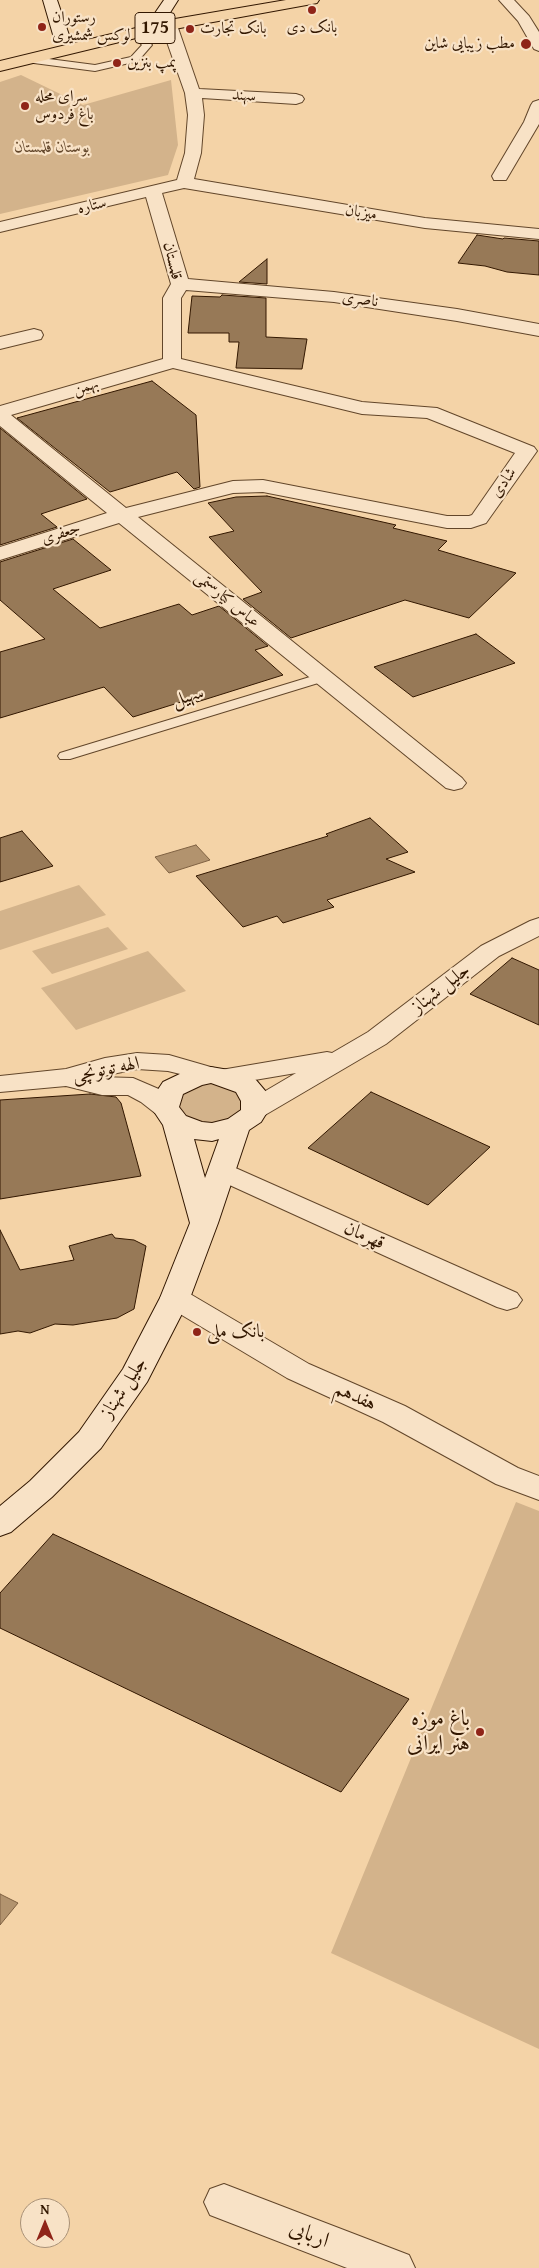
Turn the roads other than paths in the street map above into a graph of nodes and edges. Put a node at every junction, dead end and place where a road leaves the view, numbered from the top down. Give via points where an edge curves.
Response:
1 (50, 0) edge
2 (171, 0) edge
3 (247, 0) edge
4 (312, 0) edge
5 (506, 0) edge
6 (165, 21) junction
7 (136, 33) junction
8 (62, 38) junction
9 (539, 46) edge
10 (0, 54) edge
11 (26, 59) junction
12 (0, 66) edge
13 (193, 92) junction
14 (296, 99) dead end
15 (539, 105) edge
16 (500, 176) dead end
17 (184, 183) junction
18 (153, 192) junction
19 (0, 226) edge
20 (539, 234) edge
21 (180, 284) junction
22 (539, 330) edge
23 (34, 335) dead end
24 (0, 343) edge
25 (172, 362) junction
26 (0, 412) edge
27 (0, 416) edge
28 (122, 515) junction
29 (0, 554) edge
30 (323, 677) junction
31 (64, 756) dead end
32 (454, 783) dead end
33 (539, 926) edge
34 (346, 1057) junction
35 (218, 1076) junction
36 (67, 1078) junction
37 (0, 1084) edge
38 (170, 1114) junction
39 (246, 1118) junction
40 (222, 1171) junction
41 (204, 1223) junction
42 (175, 1298) junction
43 (507, 1300) dead end
44 (539, 1488) edge
45 (0, 1524) edge
46 (224, 2202) dead end
47 (395, 2268) edge

1 - 8 street
2 - 6 street
3 - 6 main road, 175
4 - 6 main road, 175
5 - 9 street via 524,19
6 - 7 main road, 175
6 - 8 main road, 175
6 - 13 street
7 - 11 main road, 175
7 - 11 lane via 147,45 134,59 96,68
8 - 10 main road, 175
11 - 12 main road, 175
13 - 14 street, سهند
13 - 17 street via 196,127 193,153
15 - 16 street
17 - 18 street, ستاره
17 - 20 street, میزبان via 426,223
18 - 19 street, ستاره
18 - 21 street, قلمستان
21 - 22 street, ناصری via 334,296
21 - 25 street, قلمستان via 172,298
23 - 24 street
25 - 26 street, بهمن
25 - 28 street, شادی via 362,408 430,412 527,451 479,519 471,522 447,522 263,486 233,487
27 - 28 street, عباس کیارستمی
28 - 29 street, جعفری
28 - 30 street, عباس کیارستمی
30 - 31 lane, سهیل
30 - 32 street, عباس کیارستمی
33 - 34 street, جلیل شهناز via 490,950 377,1038
34 - 35 street, جلیل شهناز
34 - 39 street, جلیل شهناز
35 - 36 street, الهه توتونچی via 169,1063 137,1061 105,1066
35 - 38 street via 196,1077 173,1088 167,1097
35 - 39 street via 246,1086 252,1093
36 - 37 street, الهه توتونچی
36 - 38 street via 102,1086 133,1087 151,1096
38 - 39 street via 198,1131 225,1131
38 - 41 street
39 - 40 street, جلیل شهناز
40 - 41 street, جلیل شهناز
40 - 43 street, قهرمان
41 - 42 street, جلیل شهناز
42 - 44 street, هفدهم via 298,1371 394,1414 507,1476
42 - 45 street, جلیل شهناز via 136,1374 90,1440
46 - 47 street, اربابی

